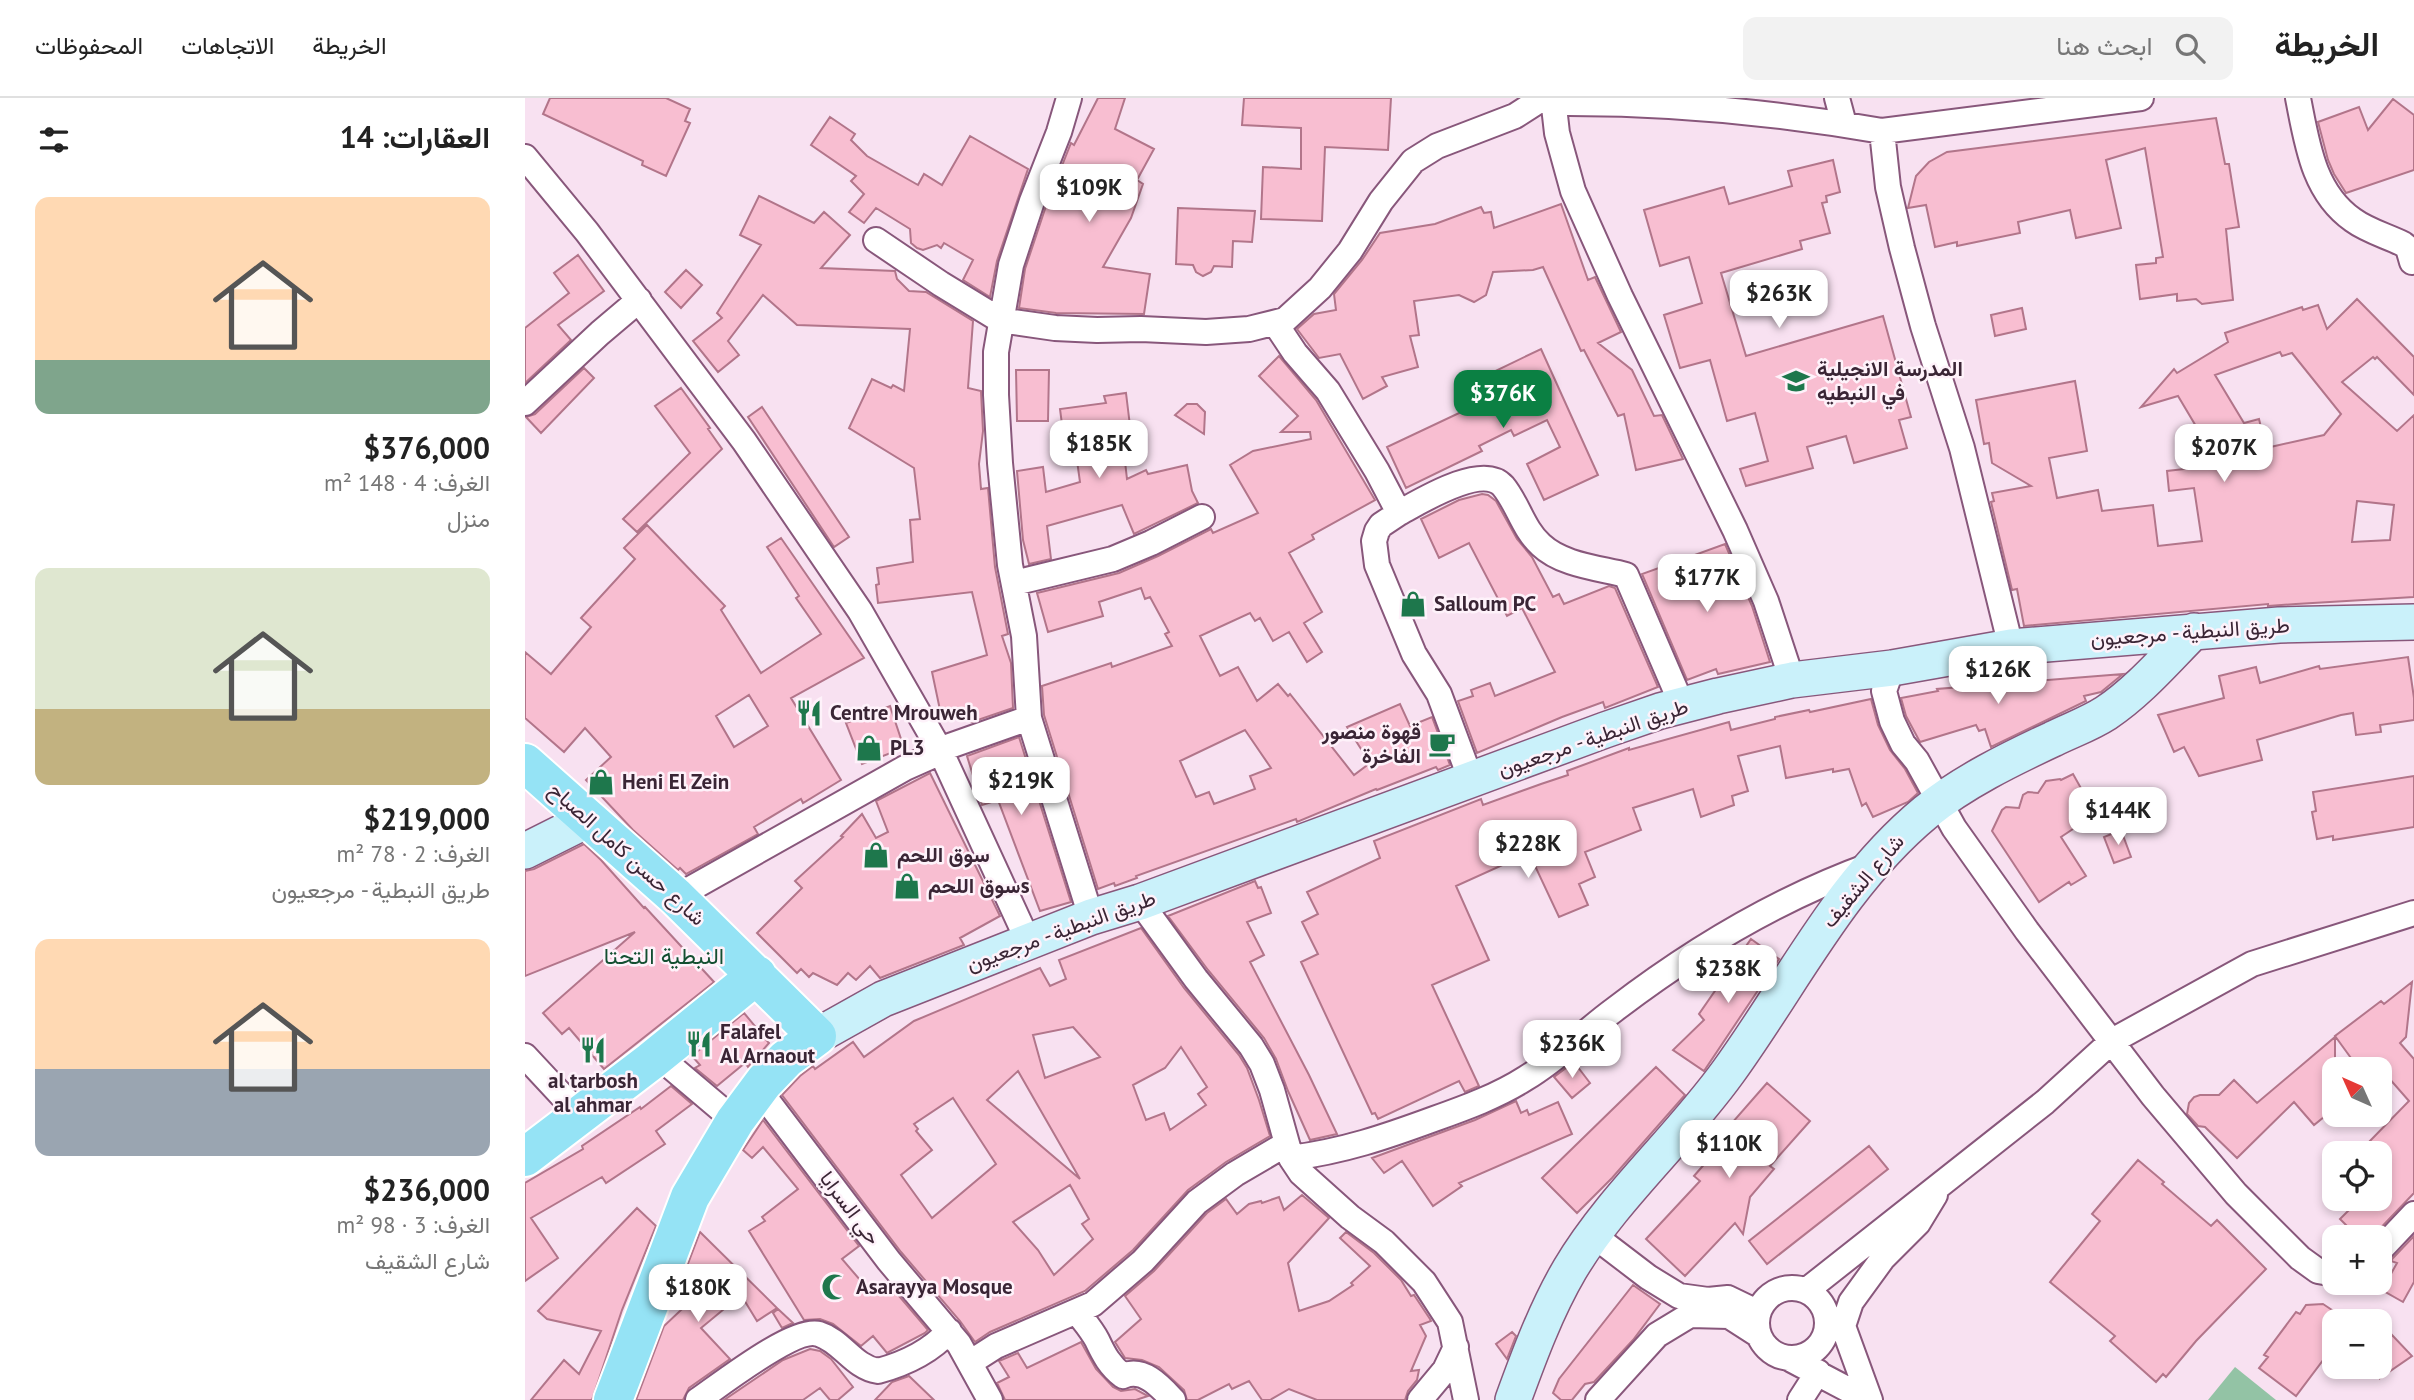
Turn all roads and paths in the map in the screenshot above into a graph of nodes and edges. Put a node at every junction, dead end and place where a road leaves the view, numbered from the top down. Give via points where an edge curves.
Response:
1 (1069, 98) edge
2 (1837, 98) edge
3 (2141, 98) edge
4 (2298, 98) edge
5 (1546, 100) edge
6 (1959, 110) edge
7 (1844, 124) junction
8 (1882, 131) junction
9 (525, 157) edge
10 (876, 240) dead end
11 (2412, 262) dead end
12 (639, 300) junction
13 (1000, 320) junction
14 (1275, 323) junction
15 (525, 403) edge
16 (1399, 513) junction
17 (1202, 517) dead end
18 (1014, 583) junction
19 (2414, 622) edge
20 (2195, 631) junction
21 (2011, 647) junction
22 (1892, 668) junction
23 (1792, 680) junction
24 (1682, 705) junction
25 (1030, 718) junction
26 (941, 751) junction
27 (525, 763) edge
28 (1471, 780) junction
29 (1939, 802) junction
30 (589, 819) junction
31 (525, 851) edge
32 (1877, 863) junction
33 (676, 897) junction
34 (1140, 902) junction
35 (2414, 913) edge
36 (1091, 916) junction
37 (1028, 941) junction
38 (757, 975) junction
39 (817, 1035) junction
40 (2112, 1041) junction
41 (657, 1055) junction
42 (525, 1056) edge
43 (764, 1082) junction
44 (580, 1115) junction
45 (735, 1121) junction
46 (1289, 1151) junction
47 (525, 1157) edge
48 (1942, 1183) junction
49 (2414, 1214) edge
50 (1593, 1235) junction
51 (2392, 1237) edge
52 (2322, 1272) edge
53 (1807, 1290) junction
54 (1077, 1312) junction
55 (1757, 1323) junction
56 (1835, 1326) junction
57 (949, 1331) junction
58 (1456, 1347) junction
59 (1791, 1360) junction
60 (971, 1362) junction
61 (1818, 1372) junction
62 (613, 1400) edge
63 (698, 1400) edge
64 (991, 1400) edge
65 (1173, 1400) edge
66 (1420, 1400) edge
67 (1466, 1400) edge
68 (1513, 1400) edge
69 (1598, 1400) edge
70 (1800, 1400) edge
71 (1869, 1400) edge

1 - 13 street via 1011,265
2 - 7 street
3 - 6 street via 2051,108
4 - 11 street via 2314,167 2330,200 2354,221 2403,244
5 - 7 street via 1682,107
5 - 14 street via 1437,146 1413,161 1320,288 1285,320
5 - 23 street via 1573,191 1735,530 1766,601
6 - 8 street
7 - 8 street
8 - 21 street via 1888,187 1902,248 1962,448
9 - 12 street
10 - 13 street
12 - 15 street
12 - 26 street via 744,441 860,611
13 - 14 street via 1055,328 1206,332
13 - 18 street via 998,422
14 - 16 street via 1328,391
16 - 24 street via 1453,486 1489,477 1496,481 1542,546 1561,558 1626,575
16 - 28 street via 1377,531 1377,565 1414,654 1439,694
17 - 18 street via 1113,559
18 - 25 street via 1024,636
19 - 20 main road, طريق النبطية - مرجعيون
20 - 21 main road, طريق النبطية - مرجعيون
20 - 29 main road, شارع الشقيف via 2106,713
21 - 22 main road, طريق النبطية - مرجعيون
22 - 23 main road, طريق النبطية - مرجعيون
22 - 29 street via 1884,691 1892,721
23 - 24 main road, طريق النبطية - مرجعيون
24 - 28 main road, طريق النبطية - مرجعيون
25 - 26 street
25 - 36 street
26 - 33 street
26 - 37 street
27 - 30 main road, شارع حسن كامل الصباح
28 - 34 main road, طريق النبطية - مرجعيون
29 - 32 main road, شارع الشقيف
29 - 40 street via 2019,920
30 - 31 main road
30 - 33 main road, شارع حسن كامل الصباح
32 - 46 street via 1734,929 1616,1008 1516,1084 1376,1141 1321,1154
32 - 50 main road, شارع الشقيف via 1830,917 1692,1119
33 - 38 main road, شارع حسن كامل الصباح
34 - 36 main road, طريق النبطية - مرجعيون
34 - 46 street via 1262,1064
35 - 40 street via 2252,964
36 - 37 main road, طريق النبطية - مرجعيون
37 - 39 main road, طريق النبطية - مرجعيون via 883,999
38 - 39 main road, شارع حسن كامل الصباح
38 - 41 main road
39 - 43 main road
40 - 48 street via 2045,1102
40 - 52 street via 2153,1096 2261,1220 2300,1258
41 - 44 main road
41 - 45 street
42 - 44 street
43 - 45 main road
43 - 57 street, حي السرايا via 766,1099 779,1117
44 - 47 main road
45 - 62 main road via 690,1197
46 - 54 street via 1218,1185 1127,1276
46 - 58 street via 1301,1173 1424,1282 1450,1322
48 - 53 street
48 - 56 street via 1918,1223 1883,1258
49 - 51 street
50 - 55 street via 1679,1296 1728,1298
50 - 68 main road, شارع الشقيف via 1564,1281
53 - 55 street via 1793,1287 1771,1294
53 - 56 street
54 - 60 street via 996,1346
54 - 65 street via 1114,1369 1123,1376 1131,1372 1147,1377
55 - 59 street via 1770,1353
55 - 69 street via 1729,1316 1690,1315 1657,1335
56 - 59 street via 1813,1353
56 - 71 street
57 - 60 street, حي السرايا
57 - 63 street via 907,1361 878,1371 860,1364 820,1334 805,1334 754,1361
58 - 66 street via 1445,1370
58 - 67 street
59 - 61 street
60 - 64 street, حي السرايا
61 - 70 street
61 - 71 street

